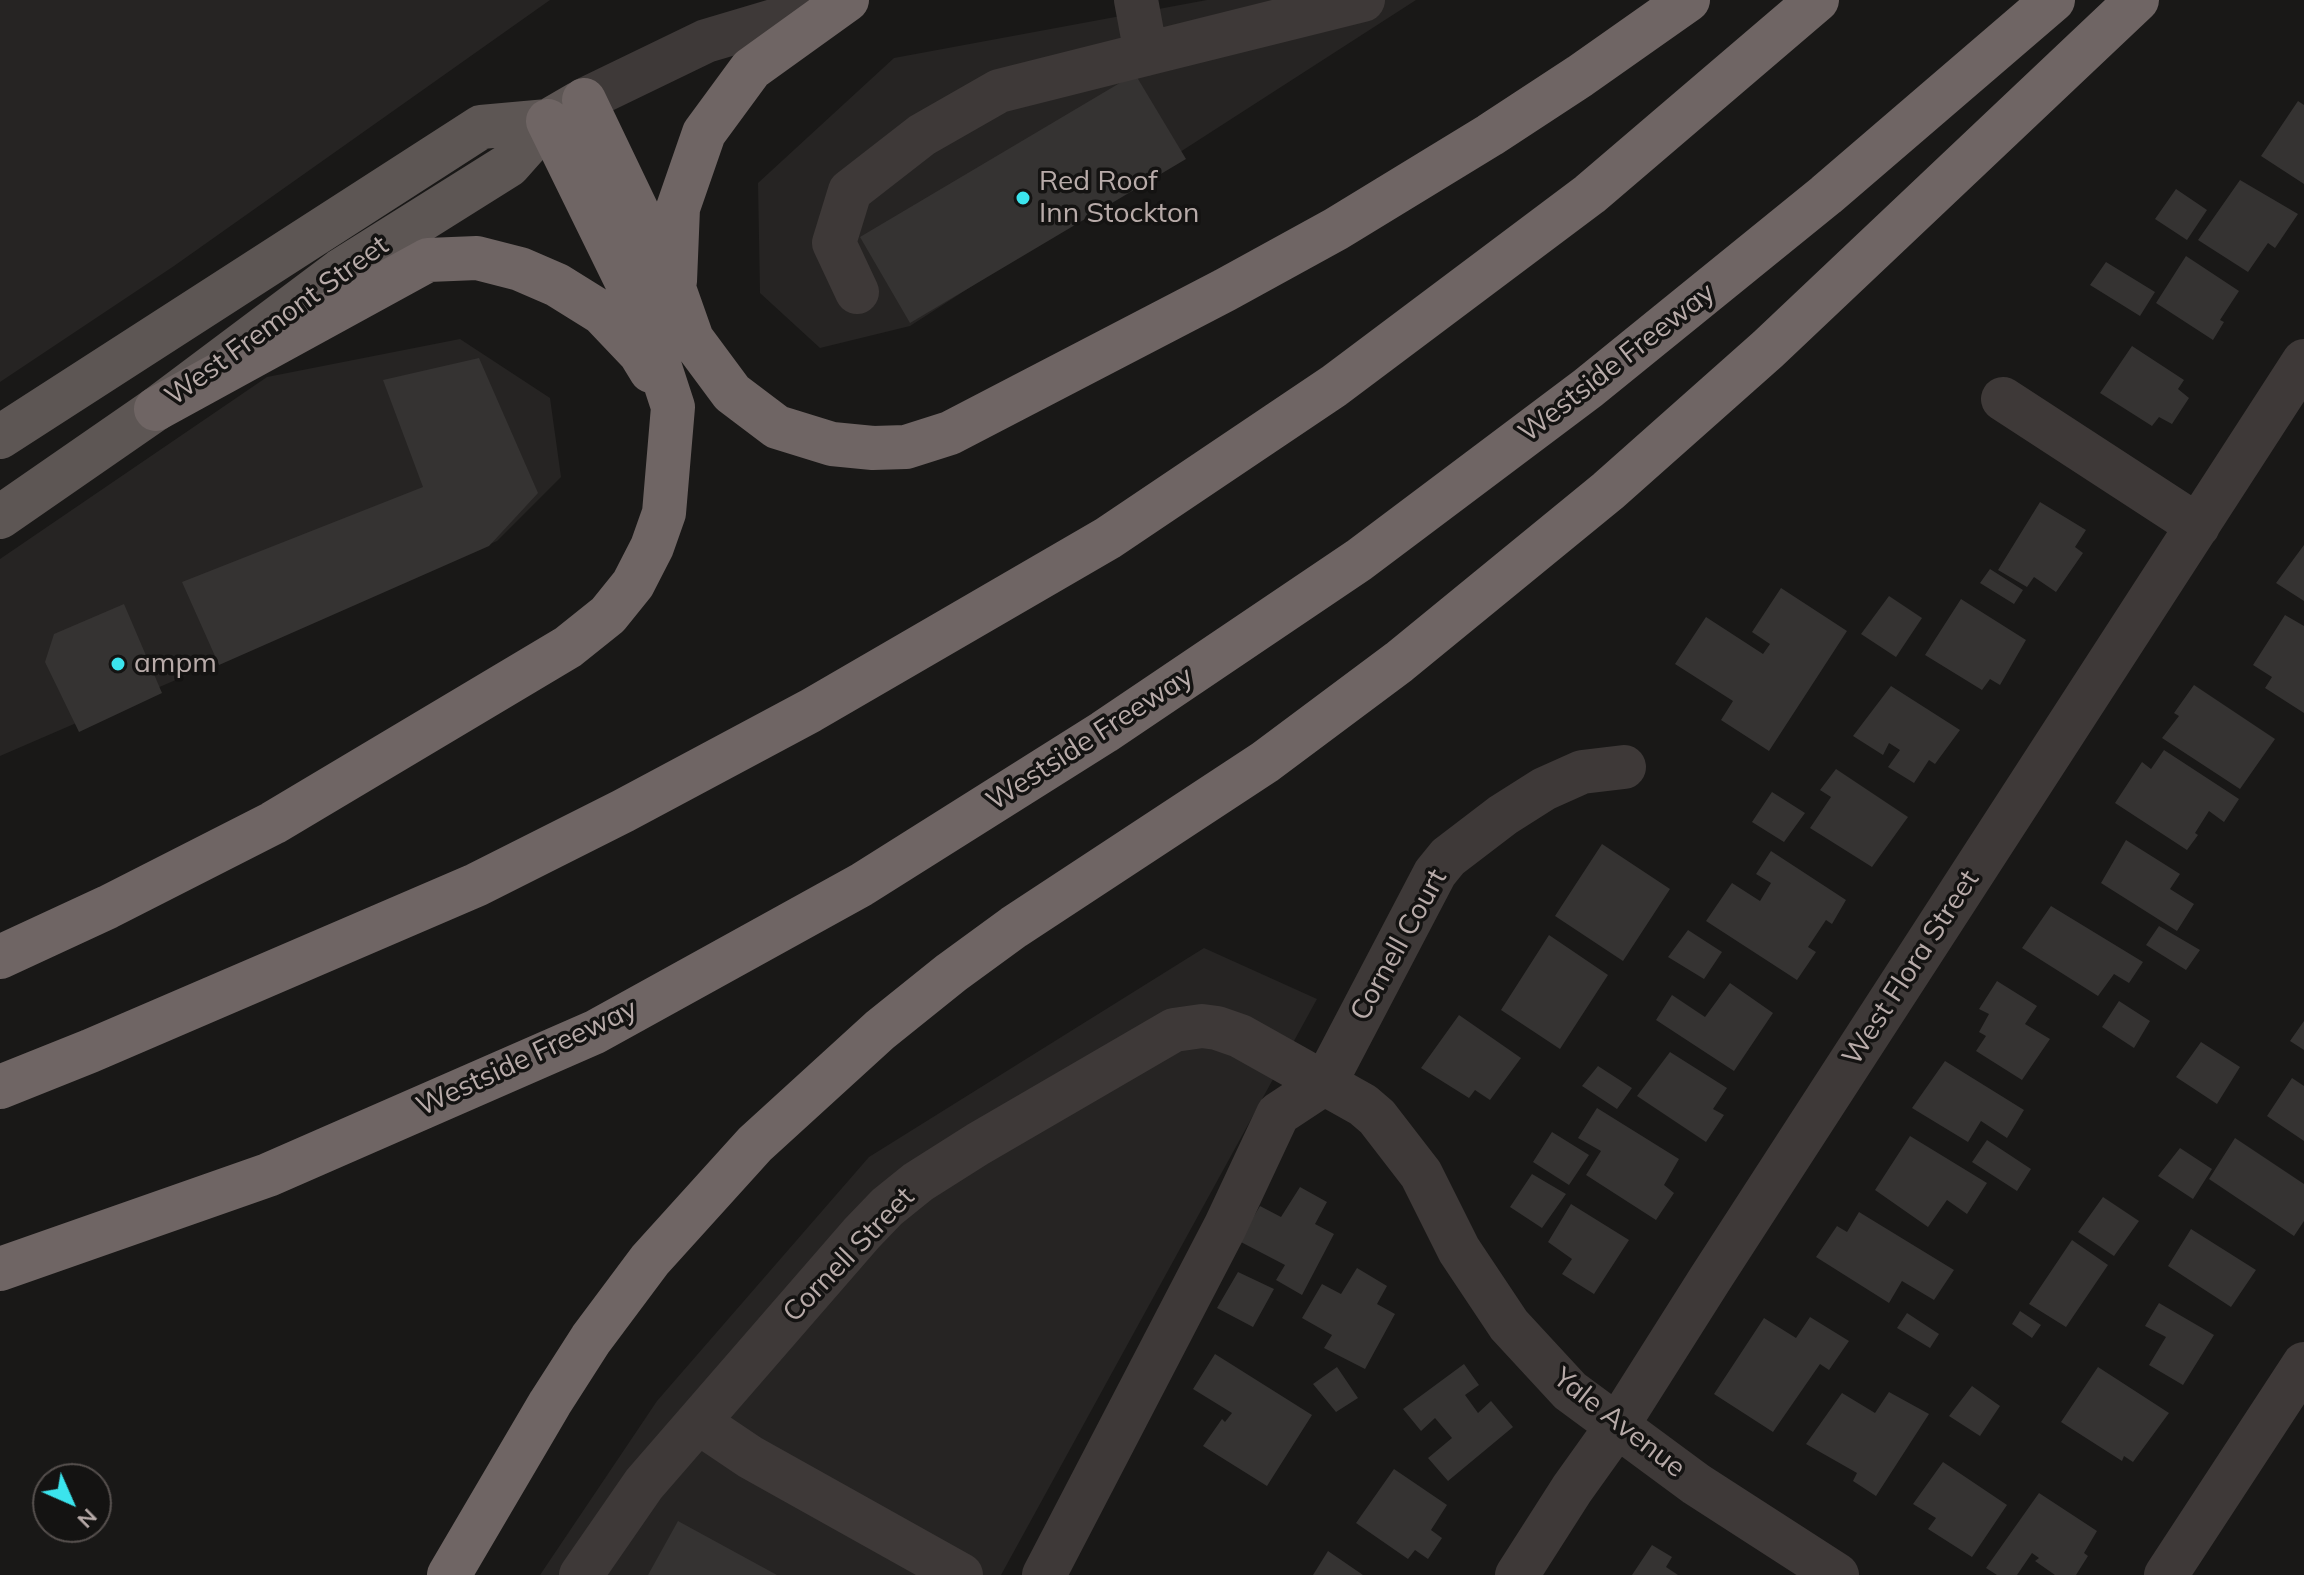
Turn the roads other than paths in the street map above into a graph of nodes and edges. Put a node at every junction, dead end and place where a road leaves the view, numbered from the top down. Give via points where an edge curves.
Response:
1 (845, 0) edge
2 (1136, 0) edge
3 (1363, 0) edge
4 (1688, 0) edge
5 (1817, 0) edge
6 (2053, 0) edge
7 (2137, 0) edge
8 (1146, 54) junction
9 (566, 111) junction
10 (674, 288) junction
11 (857, 292) dead end
12 (2304, 361) edge
13 (2003, 399) dead end
14 (54, 402) junction
15 (673, 407) junction
16 (156, 409) junction
17 (0, 437) edge
18 (11, 509) edge
19 (2198, 526) junction
20 (1624, 767) dead end
21 (0, 957) edge
22 (1325, 1083) junction
23 (0, 1087) edge
24 (0, 1269) edge
25 (2304, 1364) edge
26 (698, 1422) junction
27 (1617, 1426) junction
28 (449, 1575) edge
29 (581, 1575) edge
30 (961, 1575) edge
31 (1044, 1575) edge
32 (1517, 1575) edge
33 (1837, 1575) edge
34 (2166, 1575) edge

1 - 9 street, West Fremont Street via 706,41
1 - 10 highway via 751,69 704,133 678,208
2 - 8 street
3 - 8 street
4 - 10 highway via 1490,135 1336,229 950,433 906,447 832,444 777,427 732,393 692,339
5 - 23 highway via 1590,194 1334,386 1108,538 810,711 489,878
6 - 24 highway, Westside Freeway via 1826,195 1588,388 1359,560 1104,732 875,876 595,1032 268,1175
7 - 28 highway via 1768,349 1608,491 1399,662 1265,762 951,973 755,1144 650,1260 591,1339
8 - 11 street via 999,91 922,135 850,191 834,243
9 - 10 highway
9 - 14 main road, West Fremont Street via 481,127
9 - 15 highway
9 - 16 main road, West Fremont Street via 509,165 340,271
12 - 19 street, West Flora Street
13 - 19 street
14 - 17 main road, West Fremont Street
14 - 18 main road via 53,424
15 - 16 highway via 640,353 602,313 557,285 477,258 428,260
15 - 21 highway via 664,513 633,584 608,615 568,647 273,823
16 - 18 main road, West Fremont Street
19 - 27 street, West Flora Street
20 - 22 street, Cornell Court via 1582,772 1544,789 1448,857
22 - 26 street, Cornell Street via 1240,1036 1202,1026 1174,1030 978,1144 887,1207
22 - 27 street, Yale Avenue via 1377,1117 1421,1174 1459,1250 1509,1325 1570,1391
22 - 31 street via 1278,1114
25 - 34 street
26 - 29 street, Cornell Street via 644,1484
26 - 30 street via 750,1457
27 - 32 street, West Flora Street
27 - 33 street, Yale Avenue

